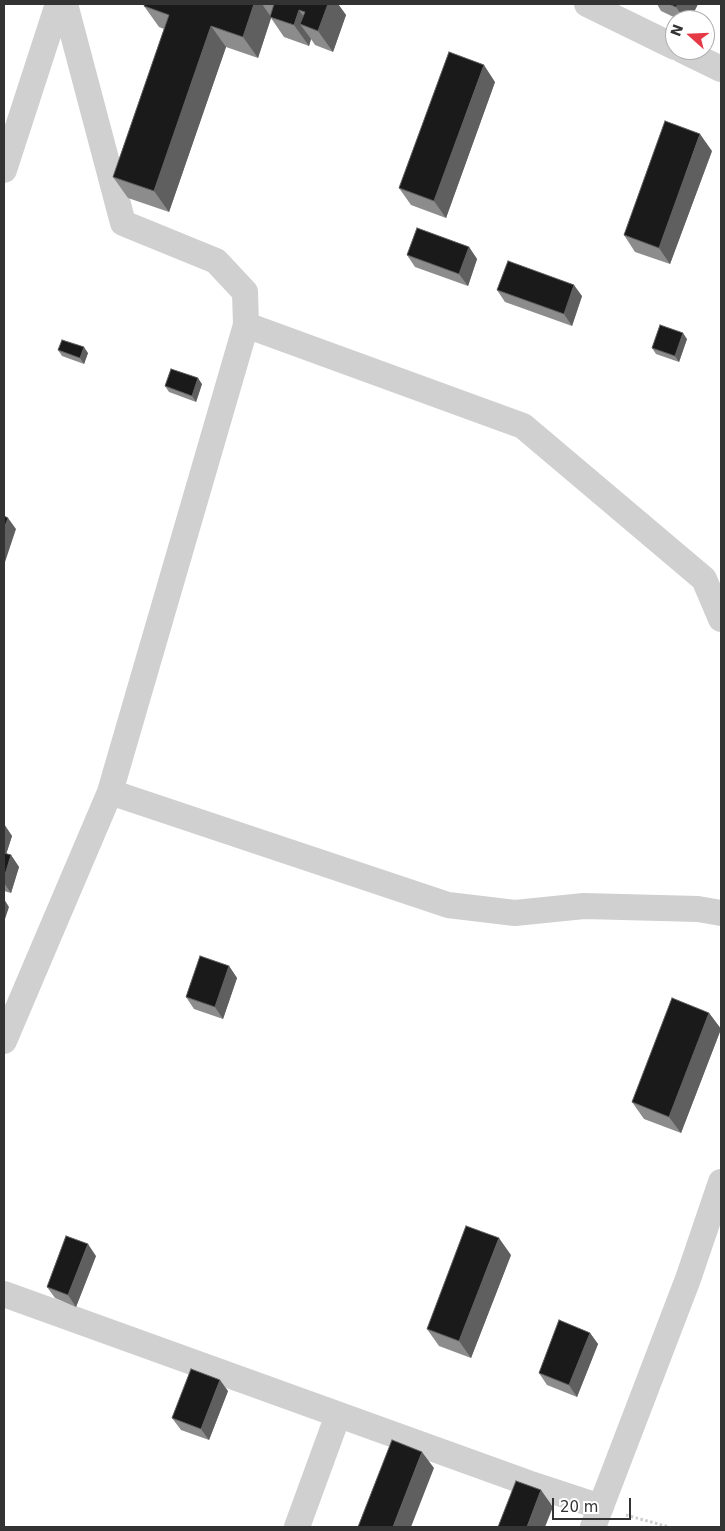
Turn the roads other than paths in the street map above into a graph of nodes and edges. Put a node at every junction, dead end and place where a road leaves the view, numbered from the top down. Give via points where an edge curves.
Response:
1 (58, 4) edge
2 (65, 4) edge
3 (587, 4) edge
4 (665, 42) edge
5 (703, 60) edge
6 (721, 69) edge
7 (4, 170) edge
8 (246, 325) junction
9 (713, 576) edge
10 (721, 619) edge
11 (110, 792) junction
12 (721, 913) edge
13 (4, 1040) edge
14 (721, 1182) edge
15 (4, 1294) edge
16 (338, 1415) junction
17 (597, 1517) edge
18 (297, 1527) edge

1 - 7 street
2 - 8 street via 123,223 216,261 245,292
3 - 4 street
5 - 6 street
8 - 9 street via 523,426
8 - 11 street
9 - 10 street
11 - 12 street via 448,905 515,914 584,906 698,909
11 - 13 street
14 - 17 street via 688,1279
15 - 16 street
16 - 17 street
16 - 18 street

